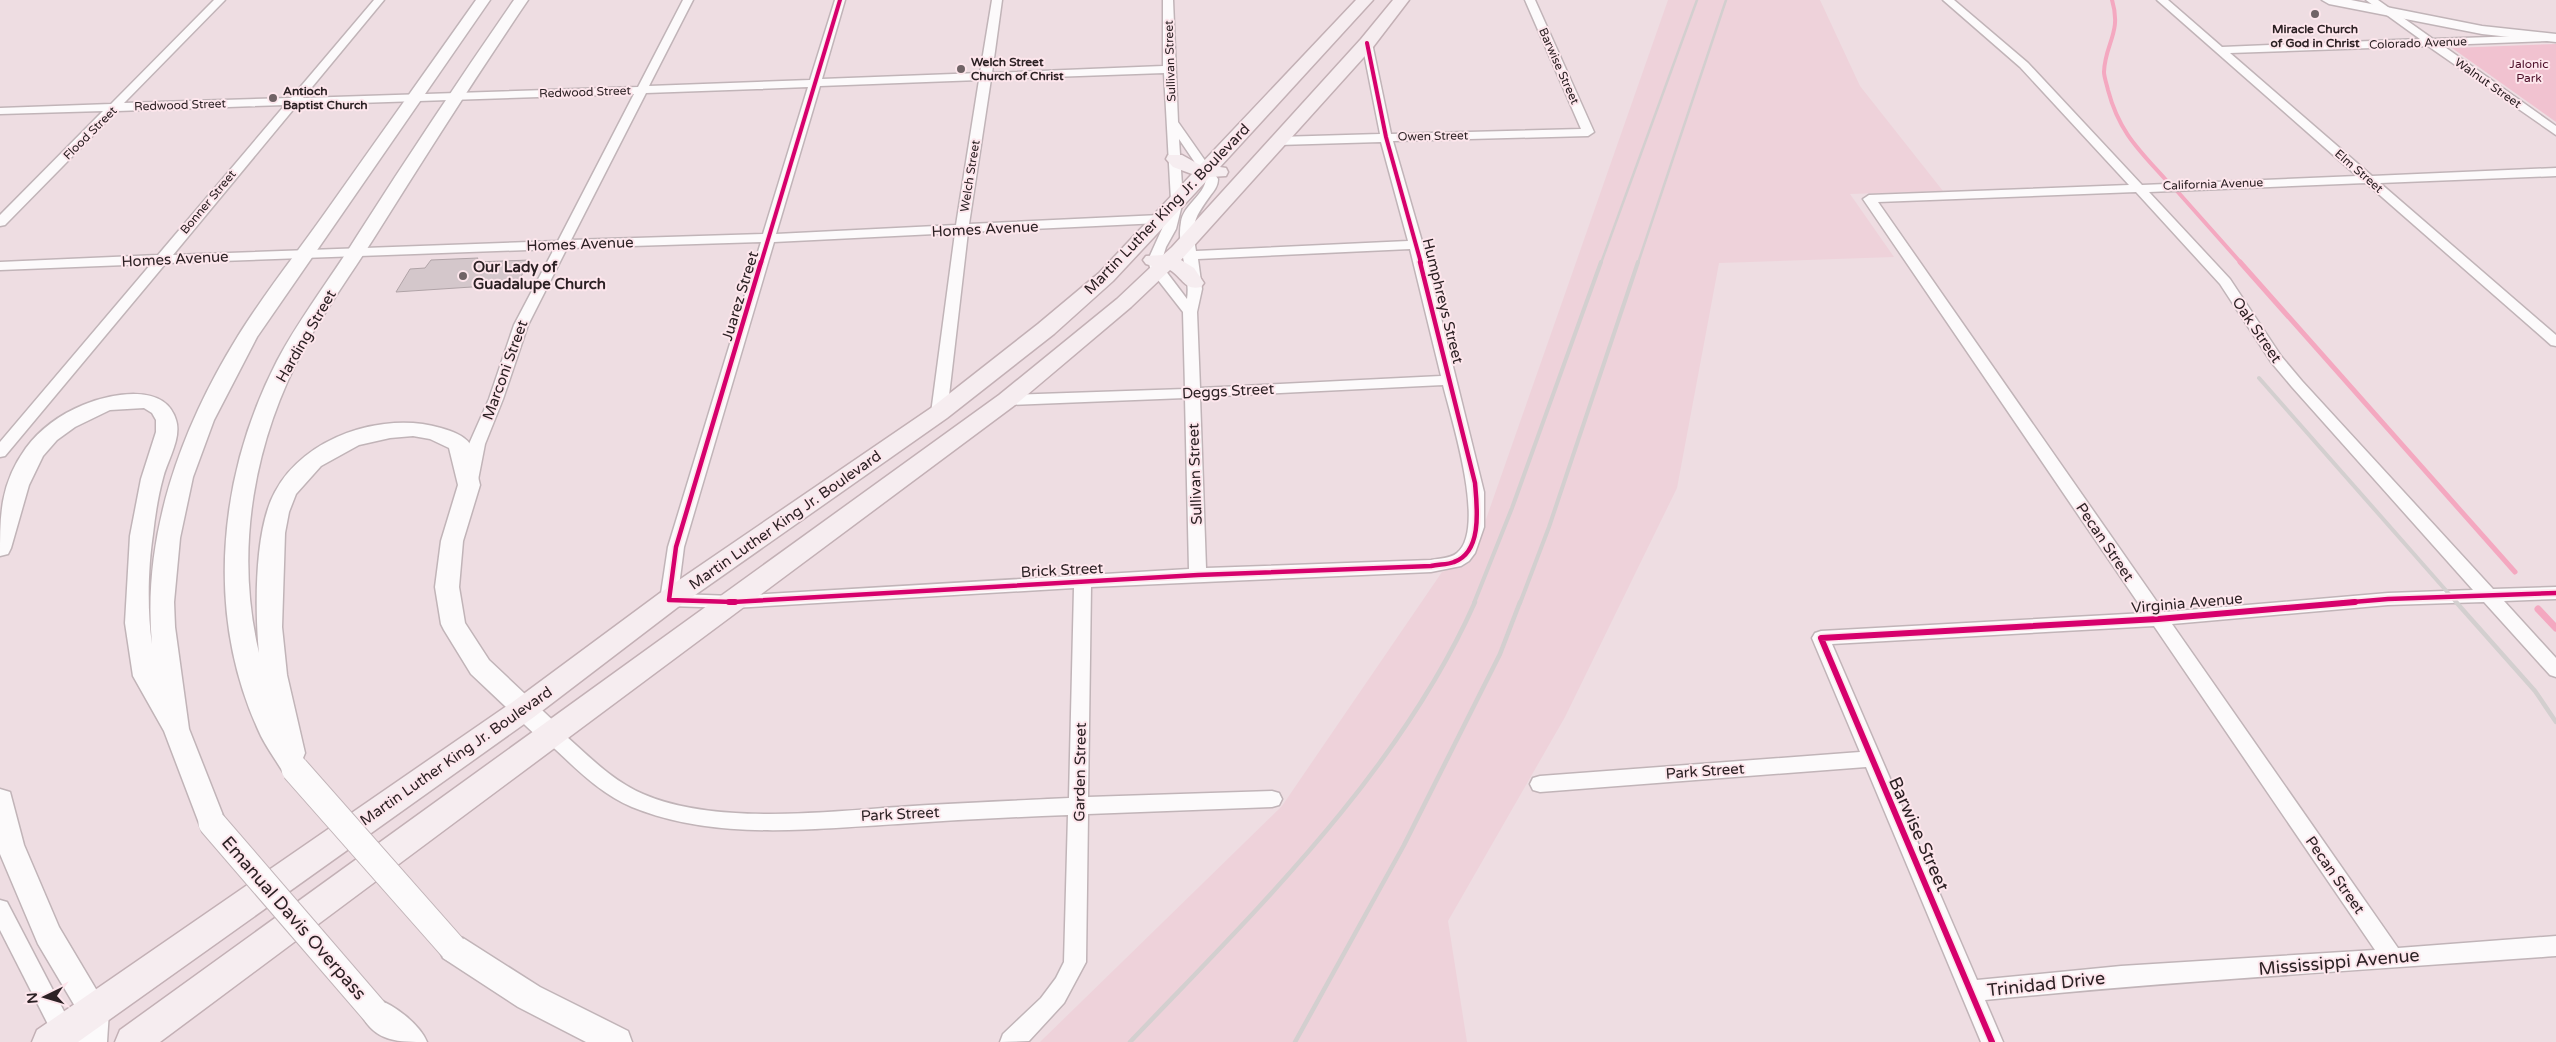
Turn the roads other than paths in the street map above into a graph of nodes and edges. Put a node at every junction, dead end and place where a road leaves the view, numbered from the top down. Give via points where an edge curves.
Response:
1 (220, 0) edge
2 (379, 0) edge
3 (483, 0) edge
4 (521, 0) edge
5 (688, 0) edge
6 (840, 0) edge
7 (997, 0) edge
8 (1168, 0) edge
9 (1401, 0) edge
10 (1530, 0) edge
11 (1948, 0) edge
12 (2162, 0) edge
13 (2329, 0) edge
14 (2371, 0) edge
15 (1360, 2) edge
16 (2389, 13) junction
17 (2555, 38) edge
18 (2431, 42) junction
19 (1366, 43) junction
20 (2221, 50) junction
21 (1169, 69) junction
22 (986, 76) junction
23 (815, 82) junction
24 (640, 90) junction
25 (455, 96) junction
26 (413, 98) junction
27 (293, 102) junction
28 (116, 108) junction
29 (0, 111) edge
30 (1172, 123) junction
31 (2556, 131) edge
32 (1588, 132) joint
33 (1386, 137) junction
34 (1271, 150) junction
35 (1175, 159) junction
36 (1205, 172) junction
37 (2556, 172) edge
38 (2368, 178) junction
39 (2138, 187) junction
40 (1869, 199) joint
41 (1177, 201) junction
42 (1160, 219) junction
43 (0, 222) edge
44 (962, 231) junction
45 (770, 238) junction
46 (561, 244) junction
47 (1416, 245) junction
48 (1191, 247) junction
49 (357, 251) junction
50 (307, 253) junction
51 (159, 260) junction
52 (1160, 265) junction
53 (0, 266) edge
54 (1106, 277) junction
55 (1194, 283) junction
56 (1190, 312) junction
57 (2556, 342) edge
58 (1449, 380) junction
59 (1193, 394) junction
60 (1007, 400) junction
61 (939, 413) junction
62 (0, 452) edge
63 (469, 485) junction
64 (0, 548) edge
65 (1456, 561) joint
66 (1198, 575) junction
67 (1082, 581) junction
68 (2556, 593) edge
69 (2488, 597) junction
70 (669, 600) junction
71 (733, 602) junction
72 (2158, 619) junction
73 (1821, 638) joint
74 (2556, 670) edge
75 (524, 709) junction
76 (176, 729) junction
77 (552, 735) junction
78 (1870, 759) junction
79 (296, 769) junction
80 (1540, 784) dead end
81 (1272, 799) dead end
82 (0, 800) edge
83 (1079, 805) junction
84 (0, 909) edge
85 (2556, 946) edge
86 (2392, 958) junction
87 (2121, 976) joint
88 (1970, 991) junction
89 (94, 1011) junction
90 (60, 1039) edge
91 (92, 1042) edge
92 (132, 1042) edge
93 (412, 1042) edge
94 (618, 1042) edge
95 (1011, 1042) edge
96 (1992, 1042) edge

1 - 28 street, Flood Street
2 - 27 street, Bonner Street
3 - 26 street
4 - 25 street, Harding Street
5 - 24 street, Marconi Street
6 - 23 street, Juarez Street
7 - 22 street, Welch Street
8 - 21 street, Sullivan Street
9 - 19 main road
10 - 32 street, Barwise Street
11 - 39 street, Oak Street via 2024,65
12 - 20 street, Elm Street
13 - 16 street
14 - 16 street, Walnut Street
15 - 36 main road, Martin Luther King Jr. Boulevard
16 - 17 street via 2482,30
16 - 18 street, Walnut Street
17 - 18 street, Colorado Avenue
18 - 20 street, Colorado Avenue
18 - 31 street, Walnut Street
19 - 33 street, Humphreys Street
19 - 34 main road
20 - 38 street, Elm Street
21 - 22 street, Redwood Street
21 - 30 street, Sullivan Street
22 - 23 street, Redwood Street
22 - 44 street, Welch Street
23 - 24 street, Redwood Street
23 - 45 street, Juarez Street
24 - 25 street, Redwood Street
24 - 46 street, Marconi Street
25 - 26 street, Redwood Street
25 - 49 street, Harding Street
26 - 27 street, Redwood Street
26 - 50 street
27 - 28 street, Redwood Street
27 - 51 street, Bonner Street
28 - 29 street, Redwood Street
28 - 43 street, Flood Street
30 - 35 street, Sullivan Street
30 - 36 street, Sullivan Street via 1194,150
32 - 33 street, Owen Street
33 - 34 street, Owen Street
33 - 47 street, Humphreys Street
34 - 36 main road via 1246,166 1224,172
34 - 48 main road
35 - 36 main road via 1181,165
35 - 41 street, Sullivan Street
36 - 41 main road, Martin Luther King Jr. Boulevard
36 - 48 street, Sullivan Street via 1212,179 1211,186 1187,221
37 - 38 street, California Avenue
38 - 39 street, California Avenue
38 - 57 street, Elm Street
39 - 40 street, California Avenue
39 - 69 street, Oak Street via 2225,282 2296,384
40 - 72 street, Pecan Street
41 - 42 main road, Martin Luther King Jr. Boulevard
41 - 52 street, Sullivan Street via 1170,229 1159,247
42 - 44 street, Homes Avenue
42 - 54 main road, Martin Luther King Jr. Boulevard
44 - 45 street, Homes Avenue
44 - 61 street, Welch Street
45 - 46 street, Homes Avenue
45 - 70 street, Juarez Street via 676,547
46 - 49 street, Homes Avenue
46 - 63 street, Marconi Street via 521,325 477,444
47 - 48 street
47 - 58 street, Humphreys Street
48 - 52 main road
48 - 55 street, Sullivan Street
49 - 50 street, Homes Avenue
49 - 79 street, Harding Street via 287,362 262,419 242,486 236,534 236,595 244,646 274,737
50 - 51 street, Homes Avenue
50 - 76 street via 248,336 218,388 180,481 168,534 162,611
51 - 53 street, Homes Avenue
51 - 62 street, Bonner Street
52 - 54 main road via 1134,262
52 - 55 main road via 1177,265 1187,270
52 - 56 street
52 - 60 main road via 1124,303
54 - 61 main road, Martin Luther King Jr. Boulevard
55 - 56 street, Sullivan Street via 1195,301
56 - 59 street, Sullivan Street
58 - 59 street, Deggs Street
58 - 65 street, Humphreys Street via 1477,502 1477,520 1470,549
59 - 60 street, Deggs Street
59 - 66 street, Sullivan Street
60 - 71 main road
61 - 70 main road, Martin Luther King Jr. Boulevard
63 - 75 street, Marconi Street via 452,541 447,587 453,624 480,667
63 - 79 street via 459,444 445,435 410,428 358,437 333,448 291,483 280,505 273,534 269,591 272,650
64 - 76 street via 18,485 34,453 50,435 68,422 108,404 148,402 160,409 166,420 166,432 152,479 141,536 137,623 145,676
65 - 66 street, Brick Street via 1432,566
66 - 67 street, Brick Street
67 - 71 street, Brick Street
67 - 83 street, Garden Street
68 - 69 street, Virginia Avenue
69 - 72 street, Virginia Avenue via 2327,603
69 - 74 street, Oak Street
70 - 71 street, Brick Street
70 - 75 main road, Martin Luther King Jr. Boulevard
71 - 77 main road
72 - 73 street, Virginia Avenue
72 - 86 street, Pecan Street
73 - 78 street, Barwise Street
75 - 77 street, Marconi Street
75 - 89 main road, Martin Luther King Jr. Boulevard
76 - 93 street, Emanual Davis Overpass, bridge via 212,824 375,1012
77 - 83 street, Park Street via 592,771 638,801 675,812 716,818 805,819
77 - 92 main road
78 - 80 street, Park Street
78 - 88 street, Barwise Street
79 - 94 street, bridge via 453,948 529,997
81 - 83 street, Park Street
82 - 89 street via 10,845 48,935
83 - 95 street, Garden Street via 1075,962 1056,998
84 - 90 street
85 - 86 street, Mississippi Avenue
86 - 87 street, Mississippi Avenue
87 - 88 street, Trinidad Drive
88 - 96 street, Barwise Street
89 - 90 main road, Martin Luther King Jr. Boulevard
89 - 91 street

